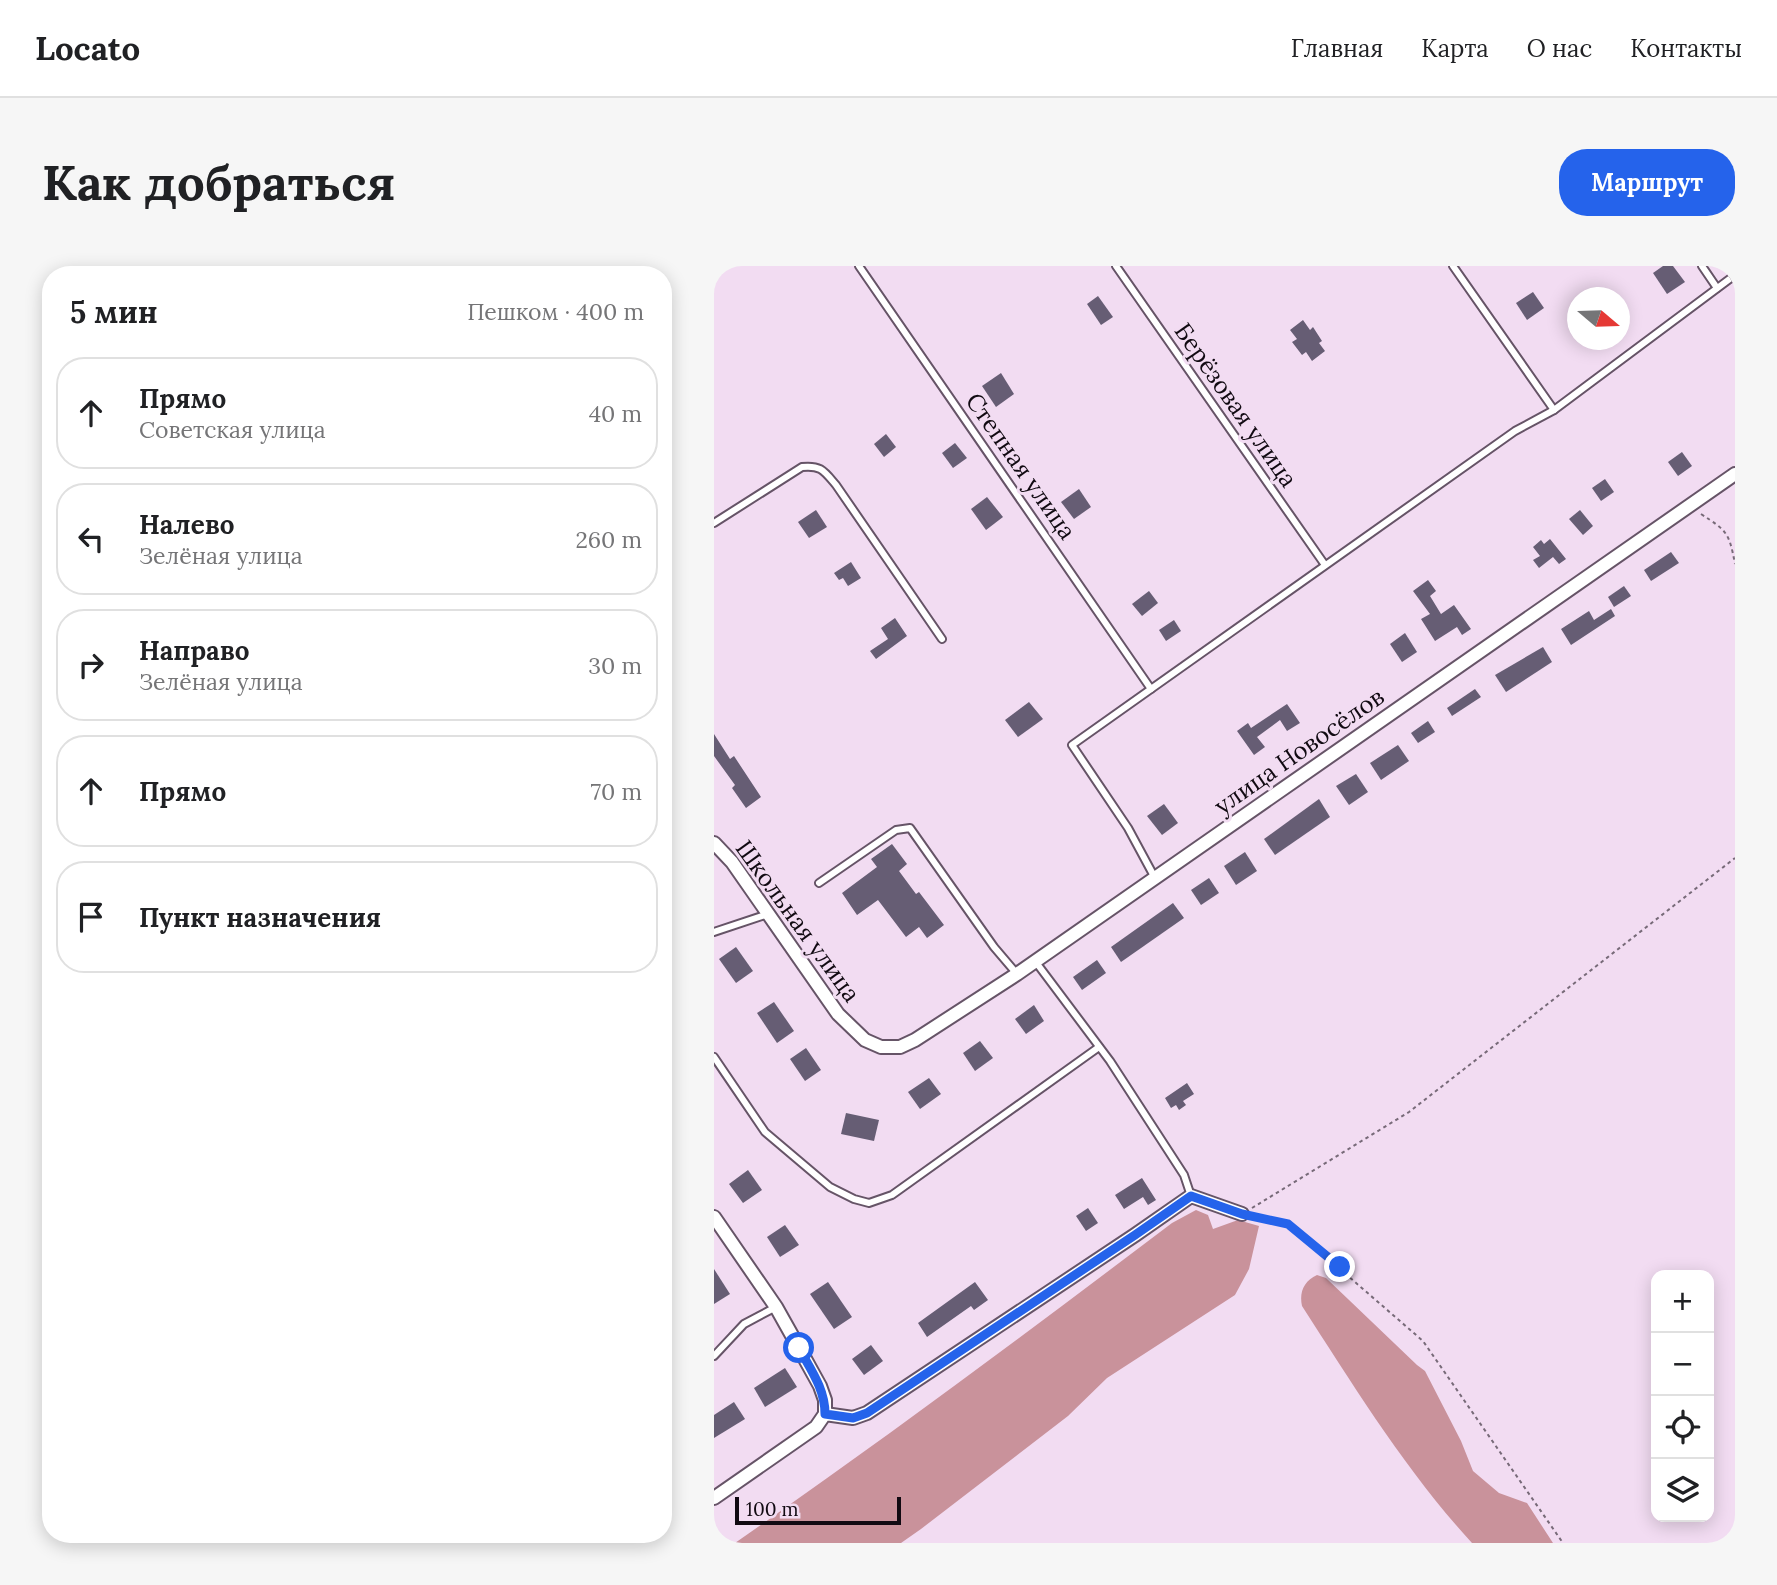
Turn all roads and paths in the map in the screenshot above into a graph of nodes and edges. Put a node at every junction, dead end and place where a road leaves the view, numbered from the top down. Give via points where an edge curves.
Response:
1 (859, 266) edge
2 (1116, 266) edge
3 (1453, 266) edge
4 (1702, 266) edge
5 (1735, 275) edge
6 (1717, 288) junction
7 (1554, 410) junction
8 (1735, 474) edge
9 (1688, 506) junction
10 (714, 523) edge
11 (1735, 564) edge
12 (1325, 565) junction
13 (943, 639) dead end
14 (1151, 689) junction
15 (714, 843) edge
16 (1735, 858) edge
17 (1155, 878) junction
18 (819, 883) dead end
19 (768, 914) junction
20 (714, 932) edge
21 (1035, 961) junction
22 (1017, 974) junction
23 (1099, 1046) junction
24 (881, 1047) joint
25 (714, 1057) edge
26 (1191, 1196) junction
27 (1242, 1214) junction
28 (716, 1222) edge
29 (776, 1307) junction
30 (714, 1356) edge
31 (825, 1414) junction
32 (714, 1498) edge
33 (1563, 1543) edge

1 - 14 lane, Степная улица
2 - 12 lane, Берёзовая улица
3 - 7 lane
4 - 6 lane
5 - 6 lane
6 - 7 lane
7 - 12 lane via 1515,431
8 - 9 street, улица Новосёлов
9 - 11 path via 1725,530
9 - 17 street, улица Новосёлов
10 - 13 lane via 802,467 814,465 836,485
12 - 14 lane
14 - 17 lane via 1072,745 1128,828
15 - 19 street, Школьная улица
16 - 27 path via 1409,1112
17 - 21 street, улица Новосёлов
18 - 22 lane via 897,830 910,828
19 - 20 lane
19 - 24 street, Школьная улица via 838,1014 865,1040
21 - 22 street, улица Новосёлов
21 - 23 lane
22 - 24 street, улица Новосёлов via 915,1040 900,1047
23 - 25 lane via 892,1195 869,1203 830,1187 765,1132
23 - 26 lane via 1184,1175
26 - 27 street
26 - 31 street via 867,1413 853,1418
27 - 33 path via 1288,1224 1423,1341
28 - 29 street
29 - 30 lane via 744,1324
29 - 31 street via 820,1386
31 - 32 street via 817,1427

